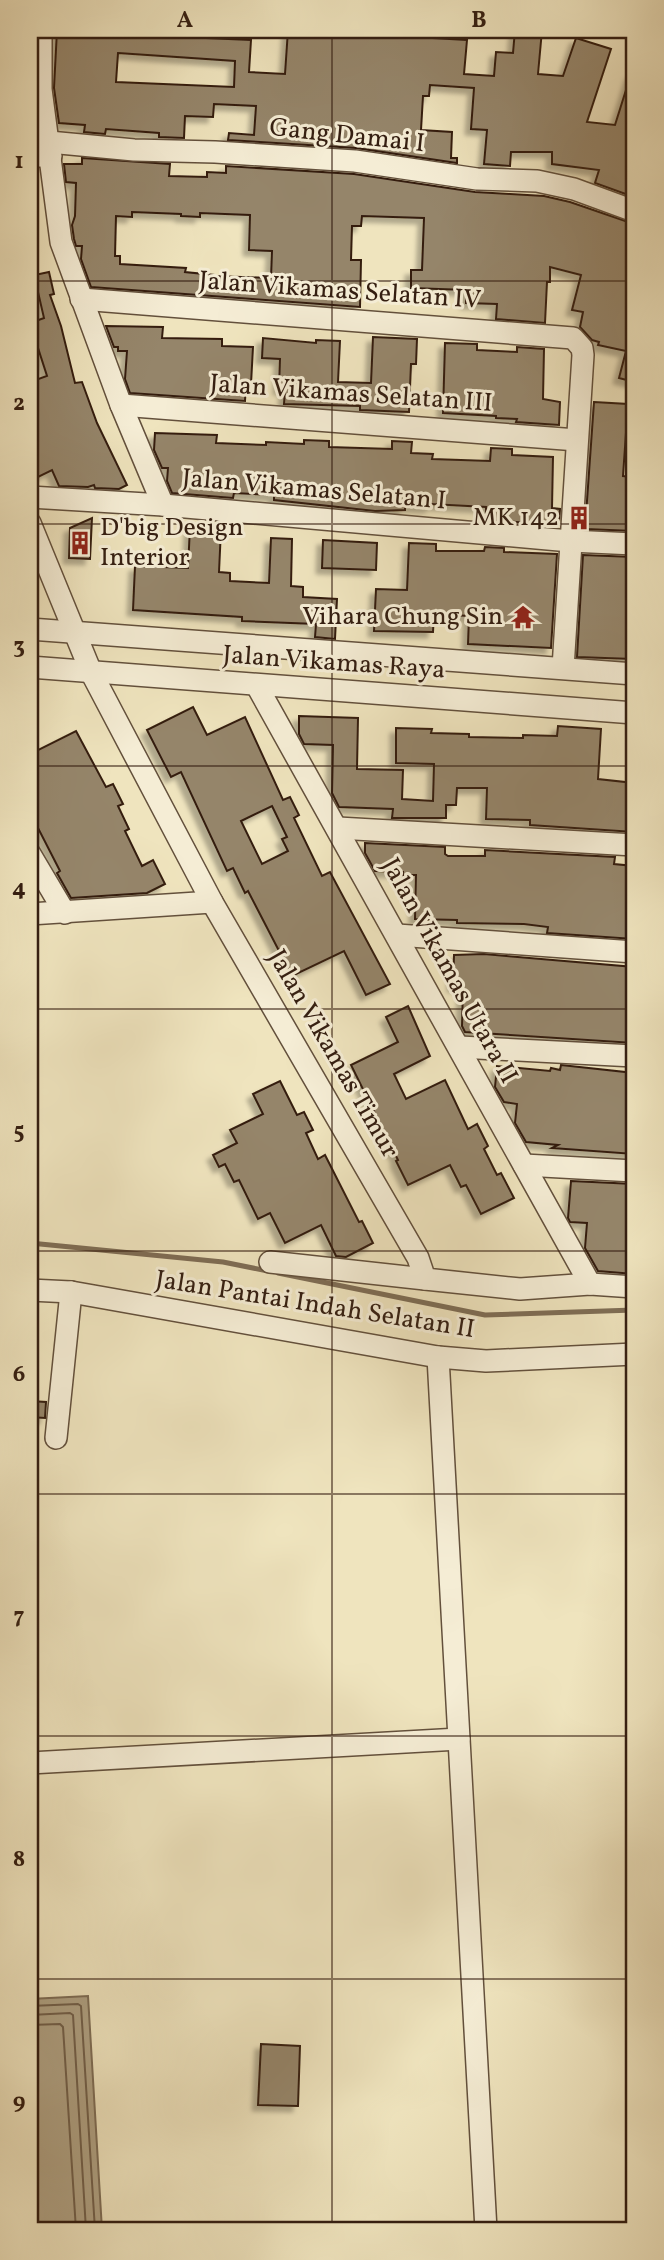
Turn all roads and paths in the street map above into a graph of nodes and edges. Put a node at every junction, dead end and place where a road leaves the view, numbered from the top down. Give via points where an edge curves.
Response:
1 (41, 30) edge
2 (35, 88) edge
3 (43, 151) edge
4 (634, 211) edge
5 (81, 299) junction
6 (121, 405) junction
7 (577, 440) junction
8 (30, 497) edge
9 (163, 505) junction
10 (30, 523) edge
11 (570, 541) junction
12 (634, 544) edge
13 (30, 629) edge
14 (78, 635) junction
15 (30, 667) edge
16 (90, 667) junction
17 (564, 668) junction
18 (634, 674) edge
19 (257, 686) junction
20 (634, 713) edge
21 (338, 828) junction
22 (634, 845) edge
23 (30, 854) edge
24 (212, 902) junction
25 (65, 913) junction
26 (30, 914) edge
27 (397, 935) junction
28 (634, 952) edge
29 (459, 1047) junction
30 (634, 1056) edge
31 (524, 1165) junction
32 (634, 1171) edge
33 (270, 1262) dead end
34 (425, 1279) junction
35 (590, 1284) junction
36 (634, 1287) edge
37 (30, 1290) edge
38 (71, 1292) junction
39 (634, 1354) edge
40 (438, 1357) junction
41 (55, 1438) dead end
42 (459, 1739) junction
43 (30, 1763) edge
44 (486, 2230) edge

1 - 2 street
2 - 3 street
3 - 4 street, Gang Damai I via 215,152 355,161 477,179 537,181
3 - 5 street via 58,226
5 - 6 street
5 - 7 street, Jalan Vikamas Selatan IV via 566,336 578,342 583,355
6 - 7 street, Jalan Vikamas Selatan III
6 - 9 street
7 - 11 street
8 - 9 street, Jalan Vikamas Selatan I
9 - 11 street, Jalan Vikamas Selatan I
10 - 14 street, Jalan Vikamas Timur
11 - 12 street, Jalan Vikamas Selatan I
11 - 17 street
13 - 14 street, Jalan Vikamas Raya
14 - 16 street, Jalan Vikamas Timur
14 - 17 street, Jalan Vikamas Raya
15 - 16 street, Jalan Vikamas Raya
16 - 19 street, Jalan Vikamas Raya
16 - 24 street, Jalan Vikamas Timur
17 - 18 street, Jalan Vikamas Raya
19 - 20 street, Jalan Vikamas Raya
19 - 21 street, Jalan Vikamas Utara II
21 - 22 street
21 - 27 street, Jalan Vikamas Utara II
23 - 25 street
24 - 25 street
24 - 34 street, Jalan Vikamas Timur via 411,1246
25 - 26 street
27 - 28 street
27 - 29 street, Jalan Vikamas Utara II
29 - 30 street
29 - 31 street, Jalan Vikamas Utara II
31 - 32 street
31 - 35 street, Jalan Vikamas Utara II
33 - 34 street
34 - 35 street via 520,1289
35 - 36 street
37 - 38 street, Jalan Pantai Indah Selatan II
38 - 40 street, Jalan Pantai Indah Selatan II
38 - 41 street
39 - 40 street, Jalan Pantai Indah Selatan II via 486,1361
40 - 42 street
42 - 43 street
42 - 44 street

